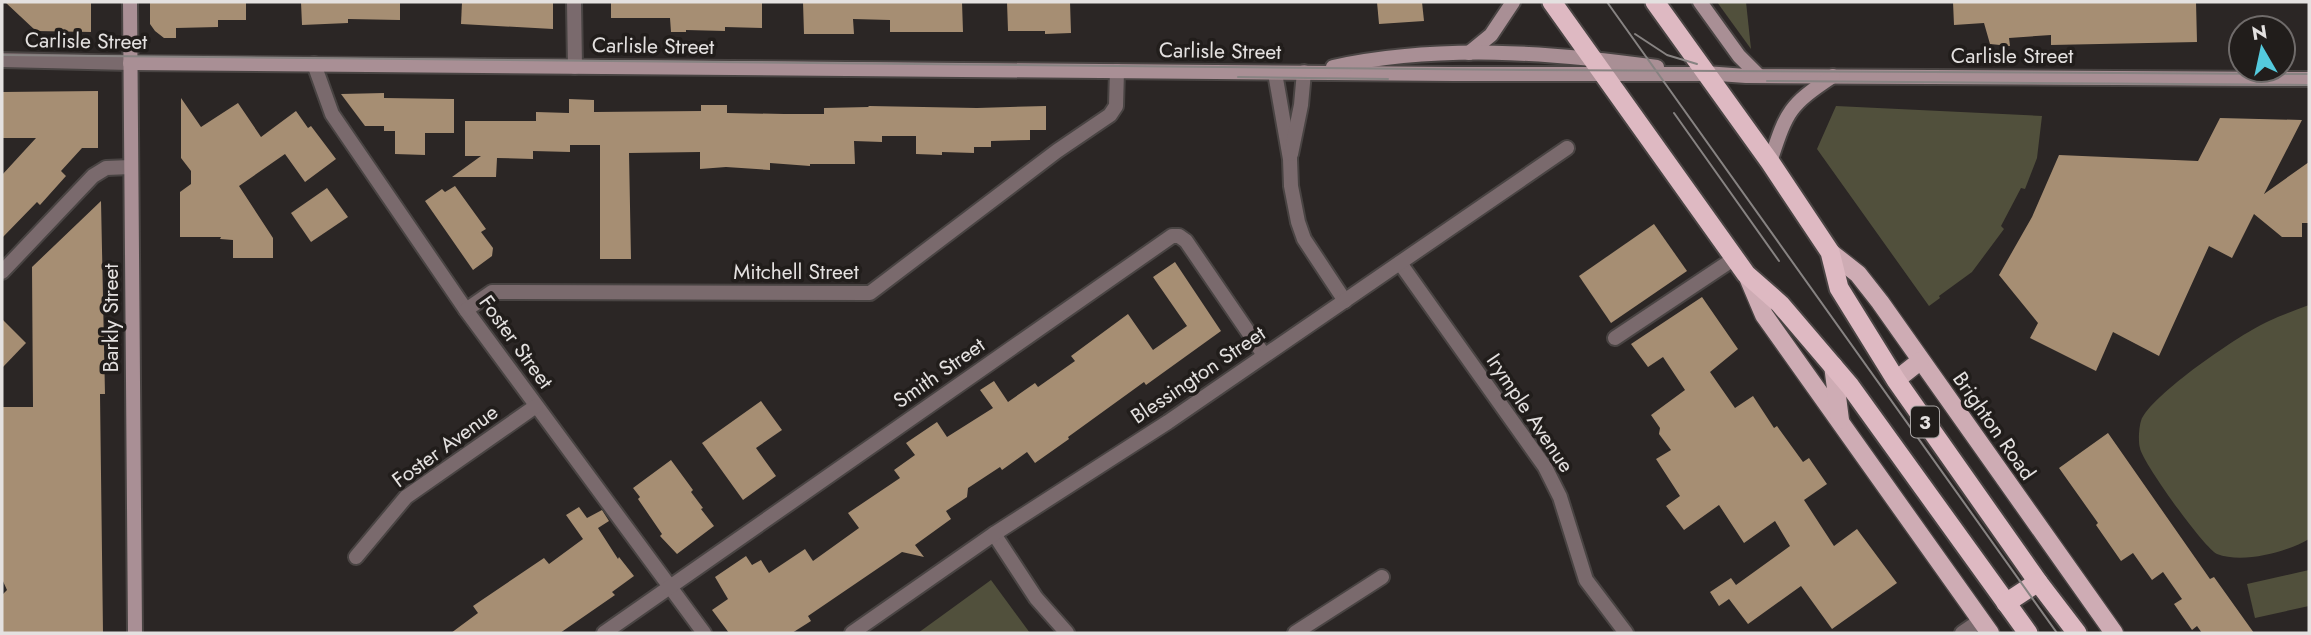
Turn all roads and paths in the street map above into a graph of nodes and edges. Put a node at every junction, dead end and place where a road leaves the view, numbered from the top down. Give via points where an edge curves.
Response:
1 (130, 2) edge
2 (574, 2) edge
3 (1513, 2) edge
4 (1552, 2) edge
5 (1655, 2) edge
6 (1700, 2) edge
7 (1469, 53) junction
8 (2, 60) edge
9 (130, 63) junction
10 (314, 64) junction
11 (1597, 66) junction
12 (575, 67) junction
13 (1117, 71) junction
14 (1304, 72) junction
15 (1275, 73) junction
16 (1709, 74) junction
17 (1758, 75) junction
18 (1833, 76) junction
19 (2309, 79) edge
20 (1567, 148) dead end
21 (1290, 159) junction
22 (1770, 162) junction
23 (131, 167) junction
24 (1830, 252) junction
25 (1399, 263) junction
26 (1740, 266) junction
27 (2, 272) edge
28 (1345, 300) junction
29 (466, 310) junction
30 (1615, 338) dead end
31 (1264, 355) junction
32 (1920, 361) junction
33 (1833, 365) junction
34 (1896, 380) junction
35 (536, 405) junction
36 (1840, 423) junction
37 (994, 534) junction
38 (356, 557) dead end
39 (1382, 577) dead end
40 (2038, 582) junction
41 (669, 587) junction
42 (2006, 603) junction
43 (1986, 627) edge
44 (135, 633) edge
45 (604, 633) edge
46 (704, 633) edge
47 (852, 633) edge
48 (1067, 633) edge
49 (1295, 633) edge
50 (1626, 633) edge
51 (1962, 633) edge
52 (2028, 633) edge
53 (2077, 633) edge
54 (2114, 633) edge

1 - 9 main road, Barkly Street
2 - 12 street
3 - 7 main road via 1491,35
4 - 11 highway, 3
5 - 16 highway, 3
6 - 17 main road
7 - 11 main road, Carlisle Street via 1548,54
7 - 14 main road, Carlisle Street via 1388,56
8 - 9 street, Carlisle Street
9 - 10 main road, Carlisle Street
9 - 23 main road, Barkly Street
10 - 12 main road, Carlisle Street
10 - 29 street, Foster Street via 332,114
11 - 14 main road, Carlisle Street
11 - 16 main road, Carlisle Street
11 - 26 highway, 3
12 - 13 main road, Carlisle Street
13 - 15 main road, Carlisle Street
13 - 29 street, Mitchell Street via 1116,106 1110,115 870,293 492,292
14 - 15 main road, Carlisle Street
14 - 21 street
15 - 21 street
16 - 17 main road, Carlisle Street
16 - 22 highway, Brighton Road / 3
17 - 18 main road, Carlisle Street
18 - 19 main road, Carlisle Street
18 - 22 main road via 1790,109
20 - 25 street, Blessington Street
21 - 28 street via 1295,208 1304,239
22 - 24 highway, Brighton Road / 3
23 - 27 street via 106,168 93,176
23 - 44 main road, Barkly Street
24 - 32 main road, Brighton Road via 1858,274
24 - 34 highway, Brighton Road / 3 via 1839,288
25 - 28 street, Blessington Street
25 - 50 street, Irymple Avenue via 1545,467 1560,497 1586,580
26 - 30 street
26 - 33 highway, 3
26 - 36 main road via 1764,315
28 - 31 street, Blessington Street
29 - 35 street, Foster Street
31 - 37 street, Blessington Street
31 - 41 street, Smith Street via 1186,241 1172,236
32 - 34 main road
32 - 54 main road, Brighton Road
33 - 36 main road
33 - 42 highway, 3
34 - 40 highway, Brighton Road / 3
35 - 38 street, Foster Avenue via 406,497
35 - 41 street, Foster Street
36 - 43 main road
37 - 47 street, Blessington Street
37 - 48 street via 1036,598
39 - 49 street
40 - 42 highway
40 - 53 highway, Brighton Road / 3
41 - 45 street, Smith Street
41 - 46 street, Foster Street
42 - 43 main road
42 - 52 highway, 3
43 - 51 street

